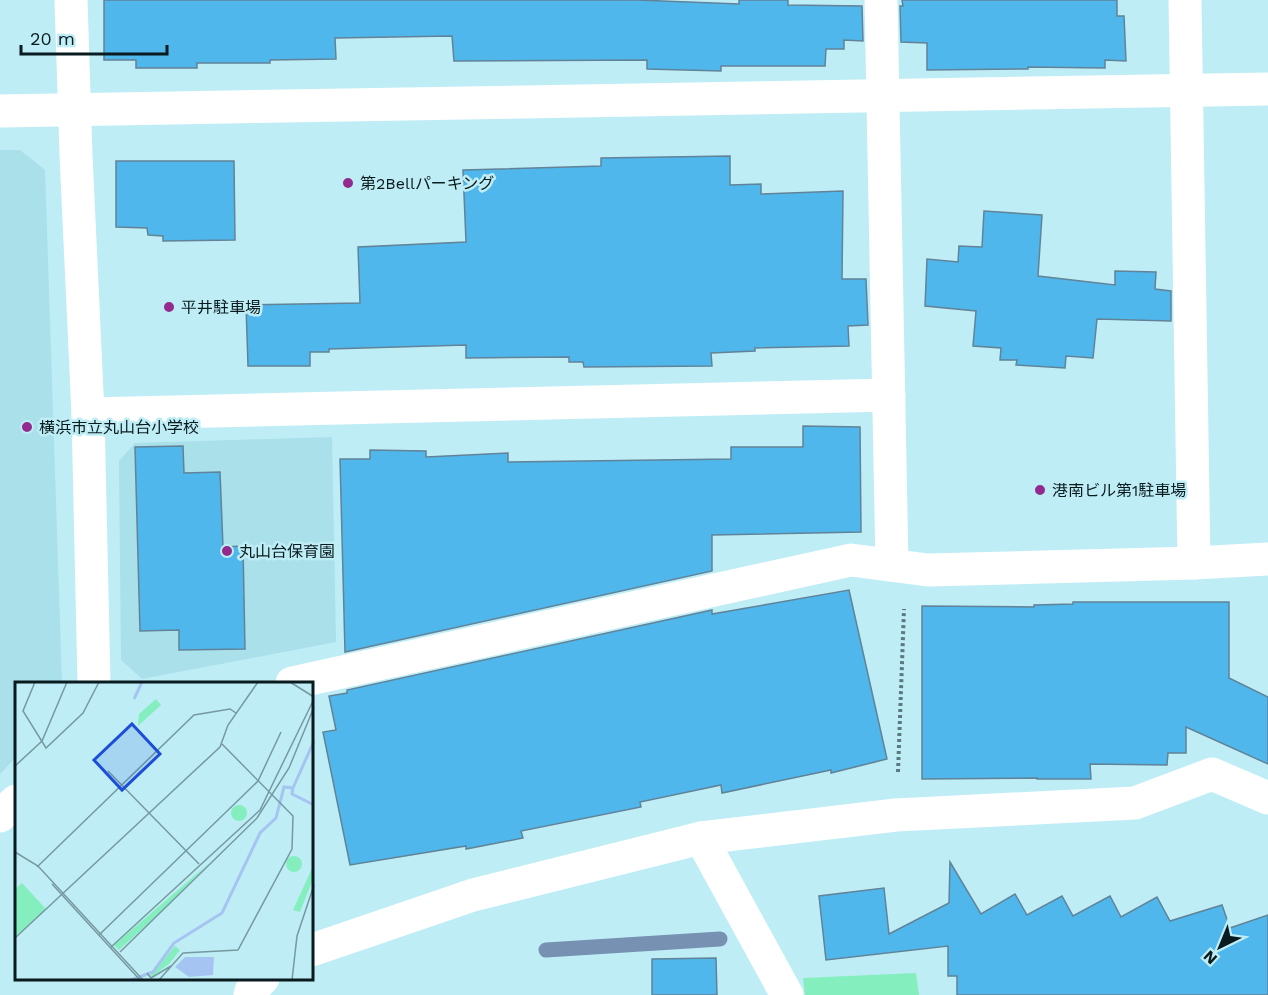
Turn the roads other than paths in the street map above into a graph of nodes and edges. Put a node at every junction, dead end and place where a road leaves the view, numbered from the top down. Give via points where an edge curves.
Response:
1 (71, 0) edge
2 (881, 0) edge
3 (1185, 0) edge
4 (1268, 89) edge
5 (1186, 91) junction
6 (882, 95) junction
7 (74, 109) junction
8 (0, 111) edge
9 (889, 395) junction
10 (87, 414) junction
11 (1268, 559) edge
12 (1194, 563) junction
13 (892, 565) junction
14 (94, 682) edge
15 (297, 682) edge
16 (1268, 798) edge
17 (701, 838) junction
18 (314, 949) edge
19 (787, 995) edge

1 - 7 street
2 - 6 street
3 - 5 street
4 - 5 street
5 - 6 street
5 - 12 street
6 - 7 street
6 - 9 street
7 - 8 street
7 - 10 street
9 - 10 street
9 - 13 street
10 - 14 street
11 - 12 street
12 - 13 street via 928,570
13 - 15 street via 851,560
16 - 17 street via 1212,774 1135,803 897,815
17 - 18 street via 473,896
17 - 19 street

